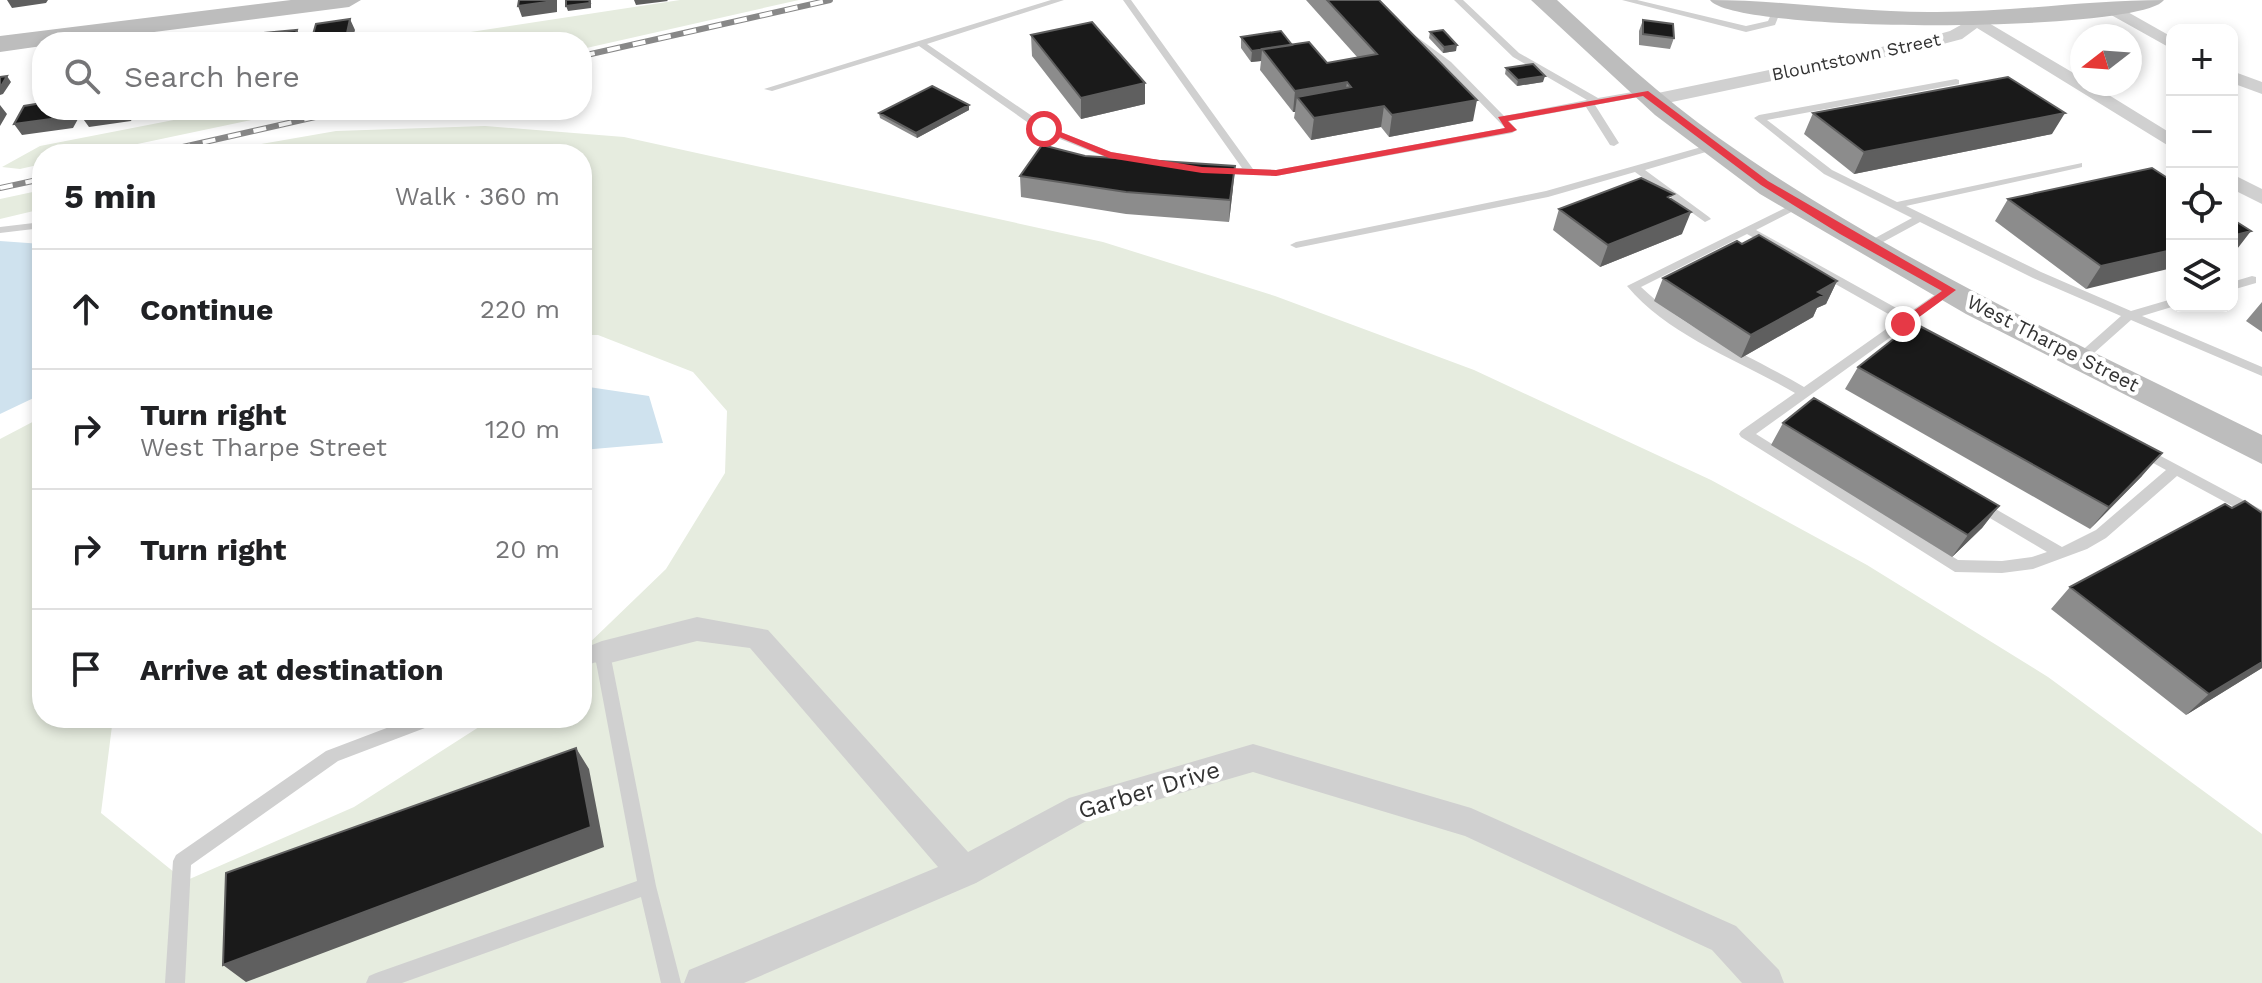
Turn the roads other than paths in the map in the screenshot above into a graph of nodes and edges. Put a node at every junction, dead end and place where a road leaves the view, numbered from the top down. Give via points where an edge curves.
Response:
1 (349, 0) edge
2 (1060, 0) edge
3 (1127, 0) edge
4 (1458, 0) edge
5 (1543, 0) edge
6 (1626, 0) edge
7 (2152, 0) edge
8 (1750, 3) edge
9 (277, 5) edge
10 (2110, 7) junction
11 (1977, 21) junction
12 (85, 32) edge
13 (1409, 33) edge
14 (32, 39) edge
15 (2166, 40) edge
16 (920, 43) junction
17 (0, 44) edge
18 (2238, 79) edge
19 (1956, 82) dead end
20 (769, 89) dead end
21 (2262, 89) edge
22 (1649, 97) junction
23 (1593, 102) junction
24 (1502, 119) junction
25 (2166, 138) edge
26 (1614, 143) dead end
27 (1712, 147) junction
28 (1171, 165) edge
29 (2078, 165) dead end
30 (1636, 168) junction
31 (1202, 170) edge
32 (1250, 172) junction
33 (2238, 184) edge
34 (2262, 198) edge
35 (1799, 204) junction
36 (1896, 205) junction
37 (1921, 217) junction
38 (1705, 219) dead end
39 (32, 226) edge
40 (0, 230) edge
41 (1748, 230) junction
42 (1296, 245) dead end
43 (1868, 246) junction
44 (2252, 280) dead end
45 (2238, 284) edge
46 (1950, 290) junction
47 (2166, 305) edge
48 (2130, 315) junction
49 (1909, 325) junction
50 (2081, 358) junction
51 (2262, 372) edge
52 (1806, 398) junction
53 (2131, 445) edge
54 (2262, 451) edge
55 (2176, 469) junction
56 (1969, 498) edge
57 (2262, 517) edge
58 (2061, 553) junction
59 (592, 657) edge
60 (406, 728) edge
61 (964, 872) junction
62 (647, 886) junction
63 (175, 983) edge
64 (376, 983) edge
65 (671, 983) edge
66 (702, 983) edge
67 (1766, 983) edge

1 - 9 main road
2 - 16 lane
3 - 32 lane
4 - 23 lane via 1516,55
5 - 22 main road, West Tharpe Street
6 - 8 lane via 1746,29 1772,23
7 - 10 main road, Blountstown Street
8 - 11 main road via 1901,21
9 - 12 main road
10 - 11 main road, Blountstown Street
10 - 15 street
11 - 22 street, Blountstown Street via 1956,35 1928,43
11 - 25 street
13 - 24 lane
14 - 17 main road
16 - 20 lane
16 - 28 lane via 1044,129 1109,155
18 - 21 street
19 - 36 lane via 1759,118 1828,172
22 - 23 lane
22 - 27 main road, West Tharpe Street
23 - 24 lane
23 - 26 lane
24 - 32 lane via 1512,130 1276,173
27 - 30 lane
27 - 35 main road, West Tharpe Street
29 - 36 lane
30 - 38 lane
30 - 42 lane via 1548,194
31 - 32 lane
33 - 34 street
35 - 41 lane
35 - 43 main road, West Tharpe Street
36 - 37 lane
37 - 43 lane
37 - 48 lane
39 - 40 lane
41 - 49 lane
41 - 52 lane via 1633,286 1648,303 1759,365
43 - 46 main road, West Tharpe Street
44 - 45 lane
46 - 49 lane
46 - 50 main road, West Tharpe Street
47 - 48 lane
48 - 50 lane
48 - 51 lane
49 - 52 lane
50 - 54 main road, West Tharpe Street
52 - 58 lane via 1746,434 1955,566 2002,567
53 - 55 lane
55 - 57 lane
55 - 58 lane via 2101,534
56 - 58 lane
59 - 61 street via 697,629 758,638
59 - 62 lane
60 - 63 lane via 332,756 182,861
61 - 66 street, Garber Drive
61 - 67 street, Garber Drive via 1080,808 1253,758 1471,823 1724,938
62 - 64 lane
62 - 65 lane

